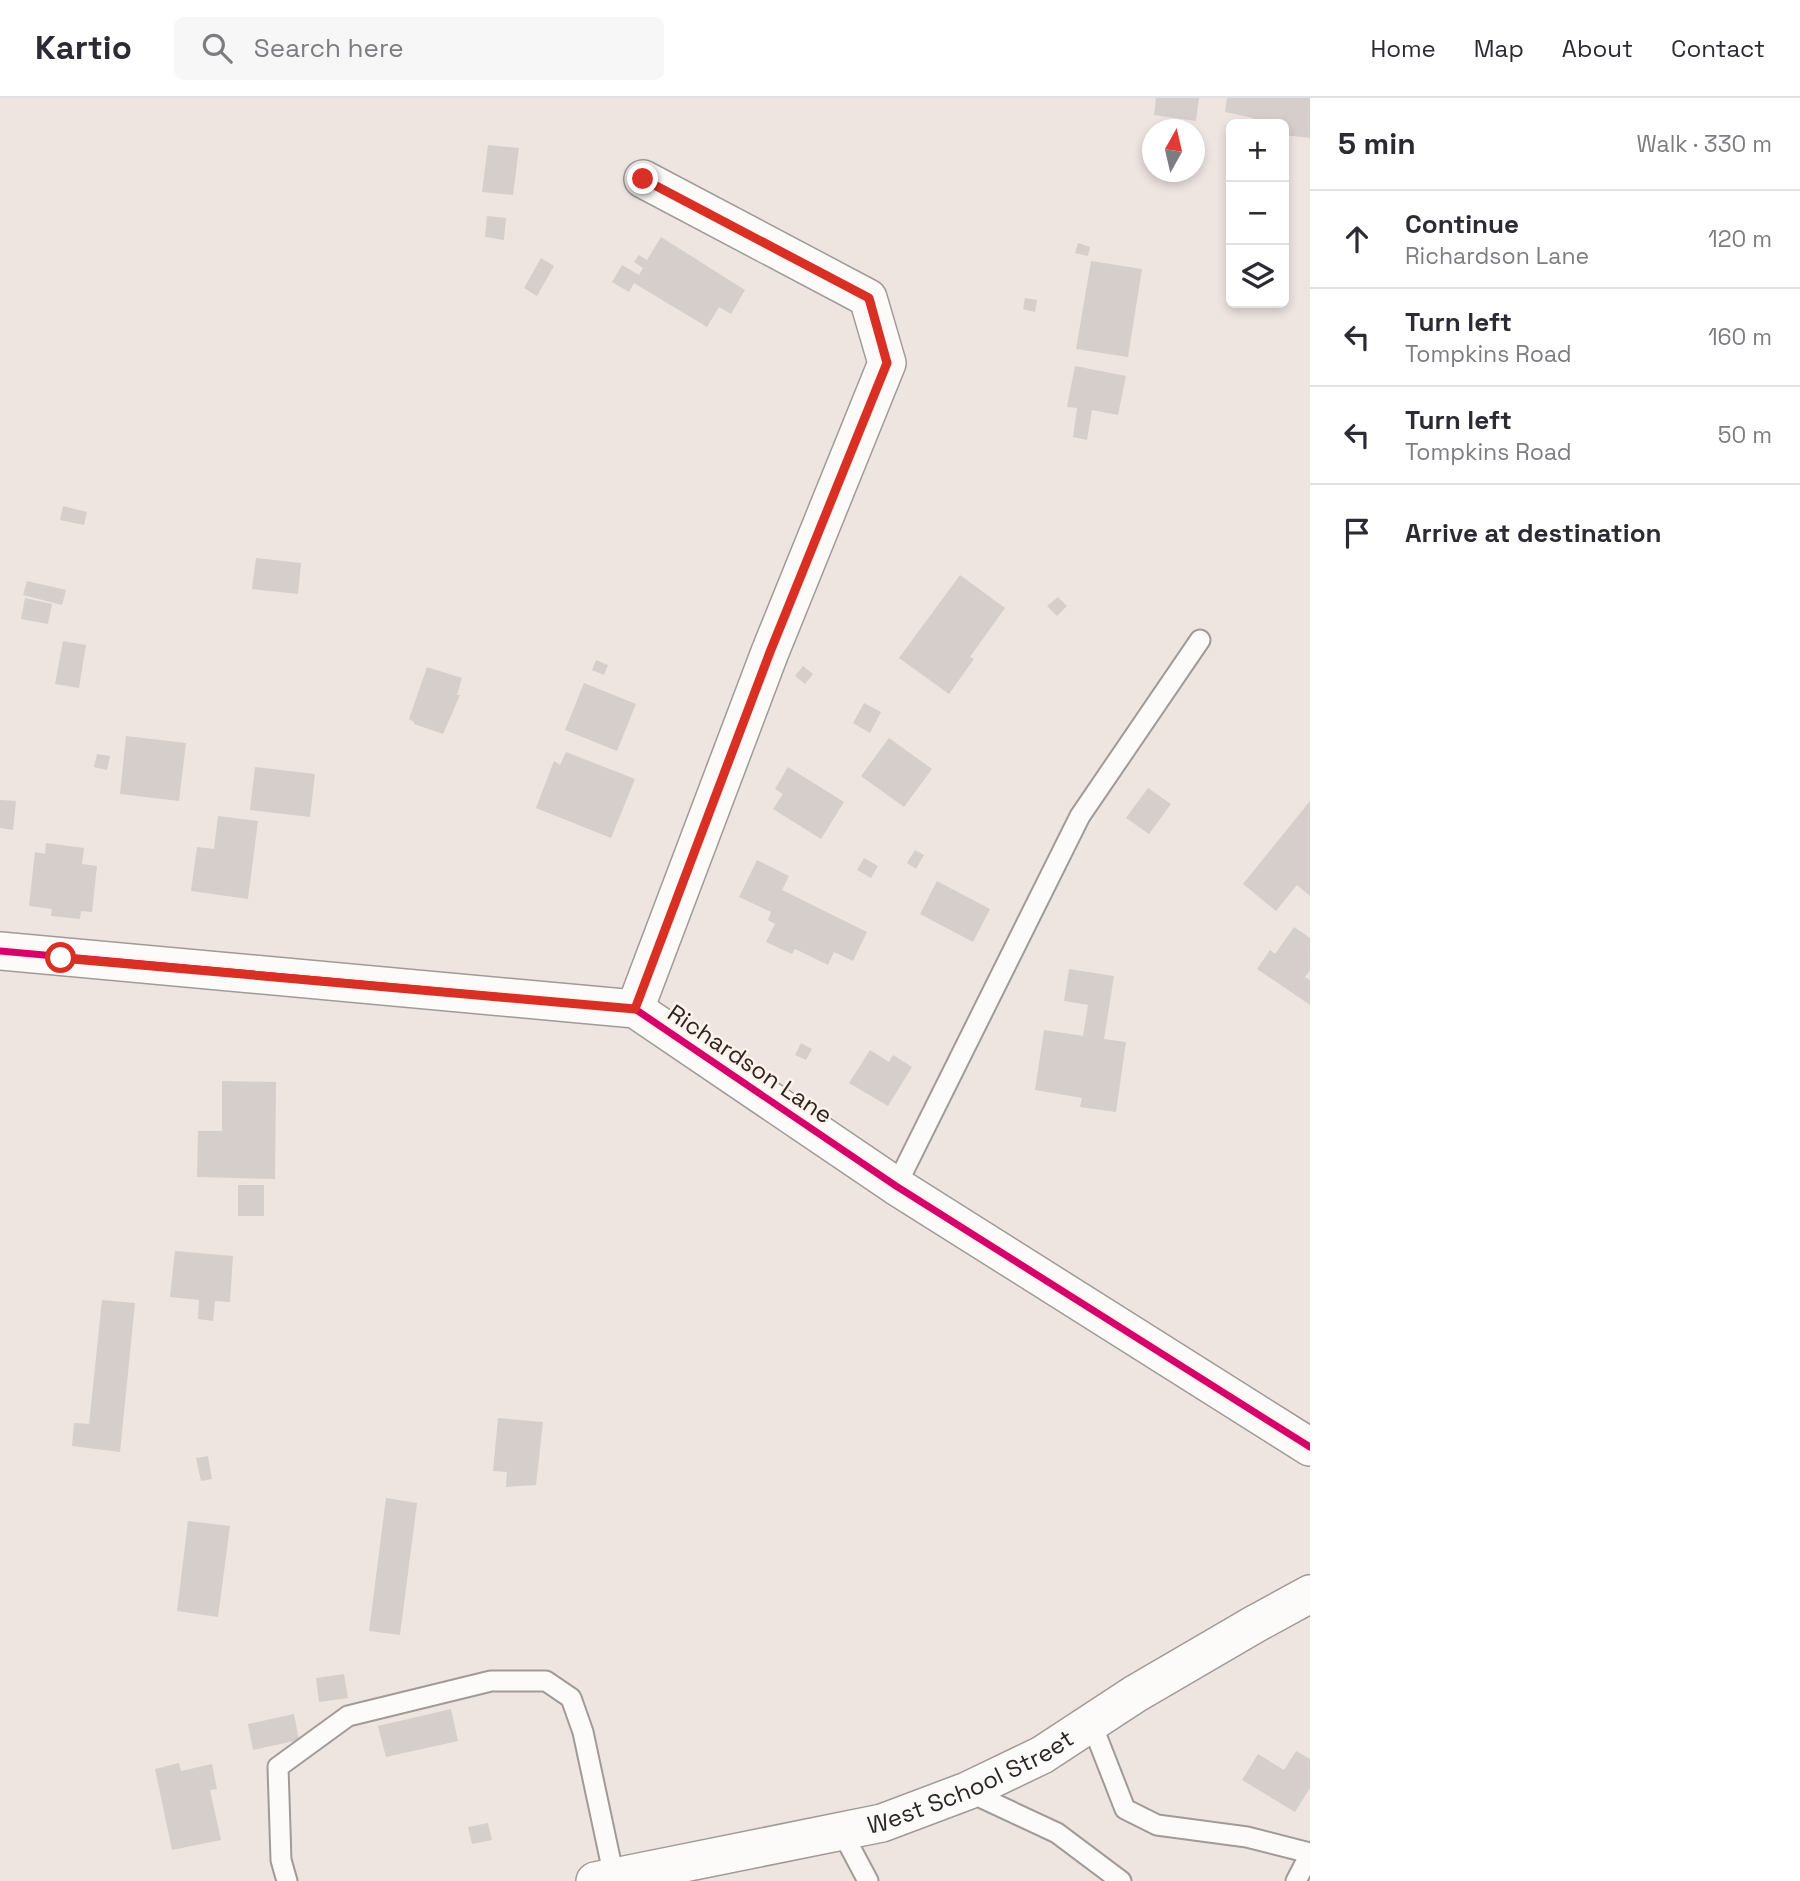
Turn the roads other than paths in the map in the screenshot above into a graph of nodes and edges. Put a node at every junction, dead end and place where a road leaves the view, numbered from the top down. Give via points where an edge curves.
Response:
1 (643, 179) dead end
2 (1200, 640) dead end
3 (0, 951) edge
4 (635, 1009) junction
5 (896, 1186) junction
6 (1310, 1447) edge
7 (1310, 1594) edge
8 (1091, 1723) junction
9 (967, 1791) junction
10 (842, 1832) junction
11 (1310, 1854) edge
12 (627, 1877) edge
13 (287, 1881) edge
14 (868, 1881) edge
15 (1121, 1881) edge
16 (1296, 1881) edge

1 - 4 street via 869,298 887,363 770,652
2 - 5 lane via 1080,816
3 - 4 street, Richardson Lane
4 - 5 street, Richardson Lane
5 - 6 street, Richardson Lane
7 - 8 street, West School Street
8 - 9 street, West School Street via 1042,1755
8 - 11 lane via 1125,1809 1157,1825 1247,1837
9 - 10 street, West School Street via 882,1823
9 - 15 lane via 1057,1833
10 - 12 street, West School Street
10 - 14 lane
11 - 16 lane
12 - 13 lane via 571,1698 546,1681 491,1681 348,1716 278,1768 281,1860

